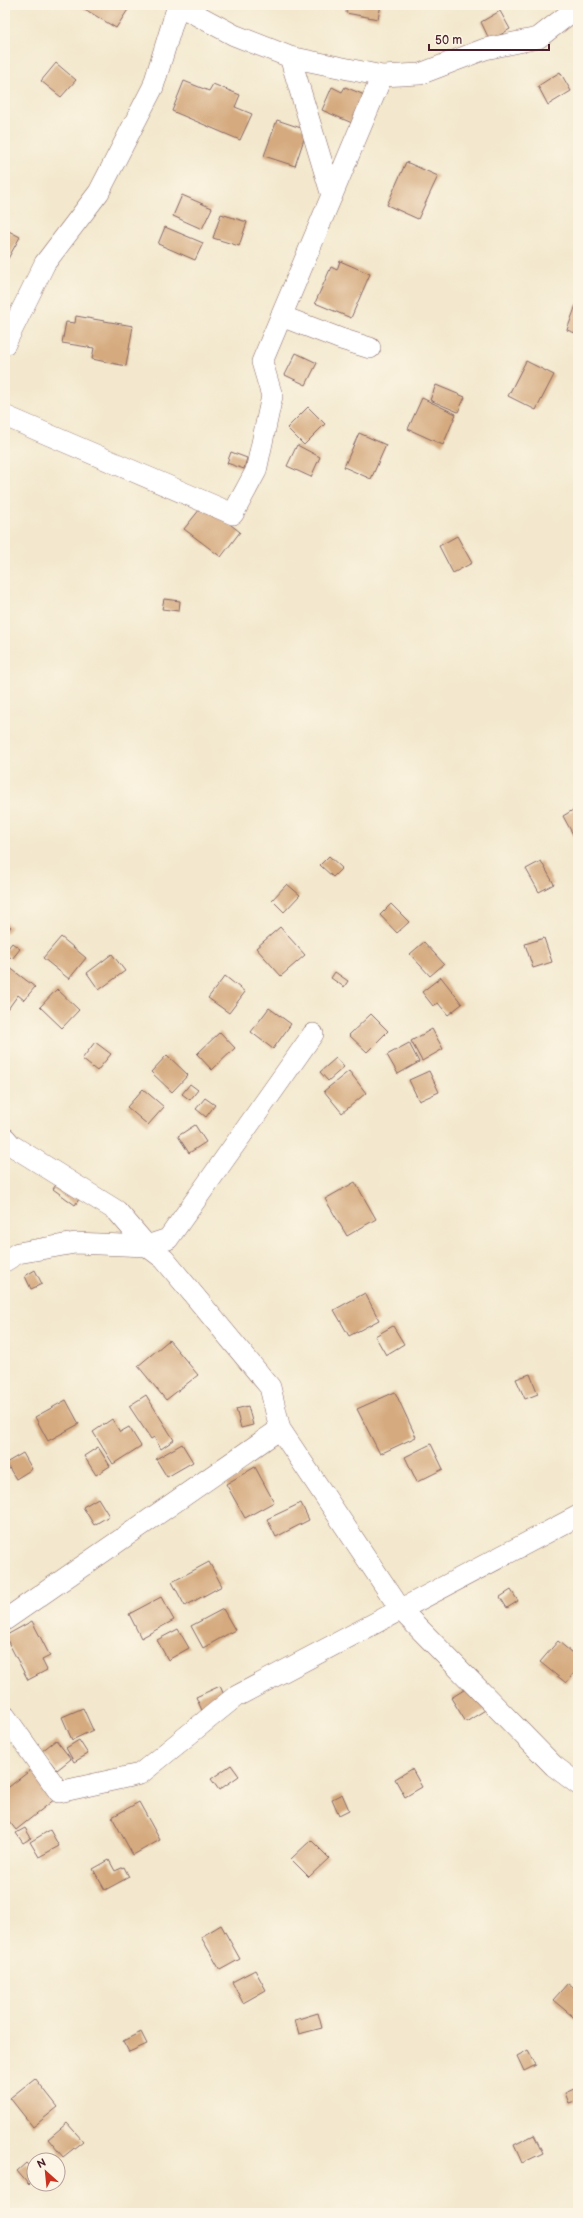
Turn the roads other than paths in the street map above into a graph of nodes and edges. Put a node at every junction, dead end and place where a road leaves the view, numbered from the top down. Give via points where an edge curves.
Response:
1 (178, 5) edge
2 (578, 7) edge
3 (290, 58) junction
4 (382, 76) junction
5 (332, 196) junction
6 (281, 316) junction
7 (5, 344) edge
8 (370, 348) dead end
9 (5, 416) edge
10 (313, 1034) dead end
11 (5, 1138) edge
12 (147, 1246) junction
13 (5, 1261) edge
14 (280, 1429) junction
15 (578, 1516) edge
16 (401, 1610) junction
17 (5, 1620) edge
18 (5, 1717) edge
19 (578, 1784) edge

1 - 3 street via 234,35
1 - 7 street via 153,87 98,192 45,263
2 - 4 street via 538,38 485,49 420,74
3 - 4 street
3 - 5 street
4 - 5 street
5 - 6 street
6 - 8 street
6 - 9 street via 262,362 272,396 256,471 232,514
10 - 12 street via 168,1238
11 - 12 street via 11,1145 117,1210
12 - 13 street via 75,1243 18,1253
12 - 14 street via 164,1260 270,1387
14 - 16 street
14 - 17 street
15 - 16 street
16 - 18 street via 235,1697 140,1774 59,1792
16 - 19 street via 554,1766

